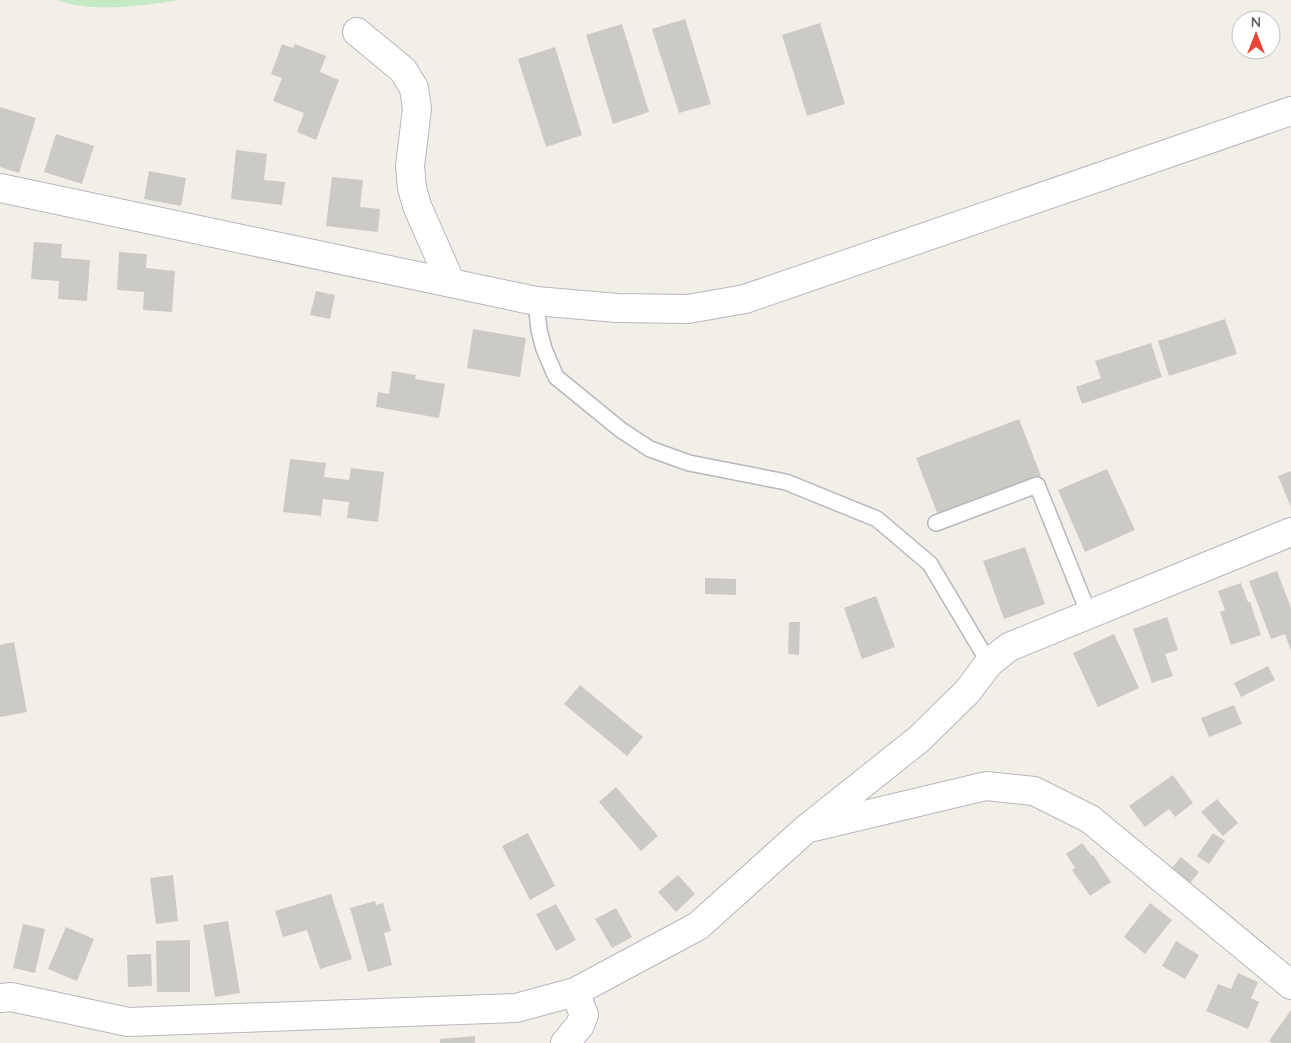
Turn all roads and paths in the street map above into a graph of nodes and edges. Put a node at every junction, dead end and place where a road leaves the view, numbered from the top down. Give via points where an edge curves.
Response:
1 (357, 32) dead end
2 (1291, 112) edge
3 (0, 188) edge
4 (451, 283) junction
5 (536, 301) junction
6 (936, 523) dead end
7 (1291, 532) edge
8 (1089, 614) junction
9 (989, 663) junction
10 (806, 829) junction
11 (1291, 985) edge
12 (575, 992) junction
13 (0, 998) edge
14 (566, 1043) edge

1 - 4 street via 402,70 414,88 412,188
2 - 5 street via 745,299 688,309 617,308
3 - 4 street
4 - 5 street
5 - 9 lane via 544,349 556,376 621,430 650,449 689,464 786,482 877,519 930,564
6 - 8 lane via 1037,485
7 - 8 street
8 - 9 street via 1009,646
9 - 10 street via 966,692 919,739
10 - 11 street via 986,786 1034,791 1090,819
10 - 12 street via 698,926
12 - 13 street via 516,1008 128,1022 11,997
12 - 14 street via 584,1015

